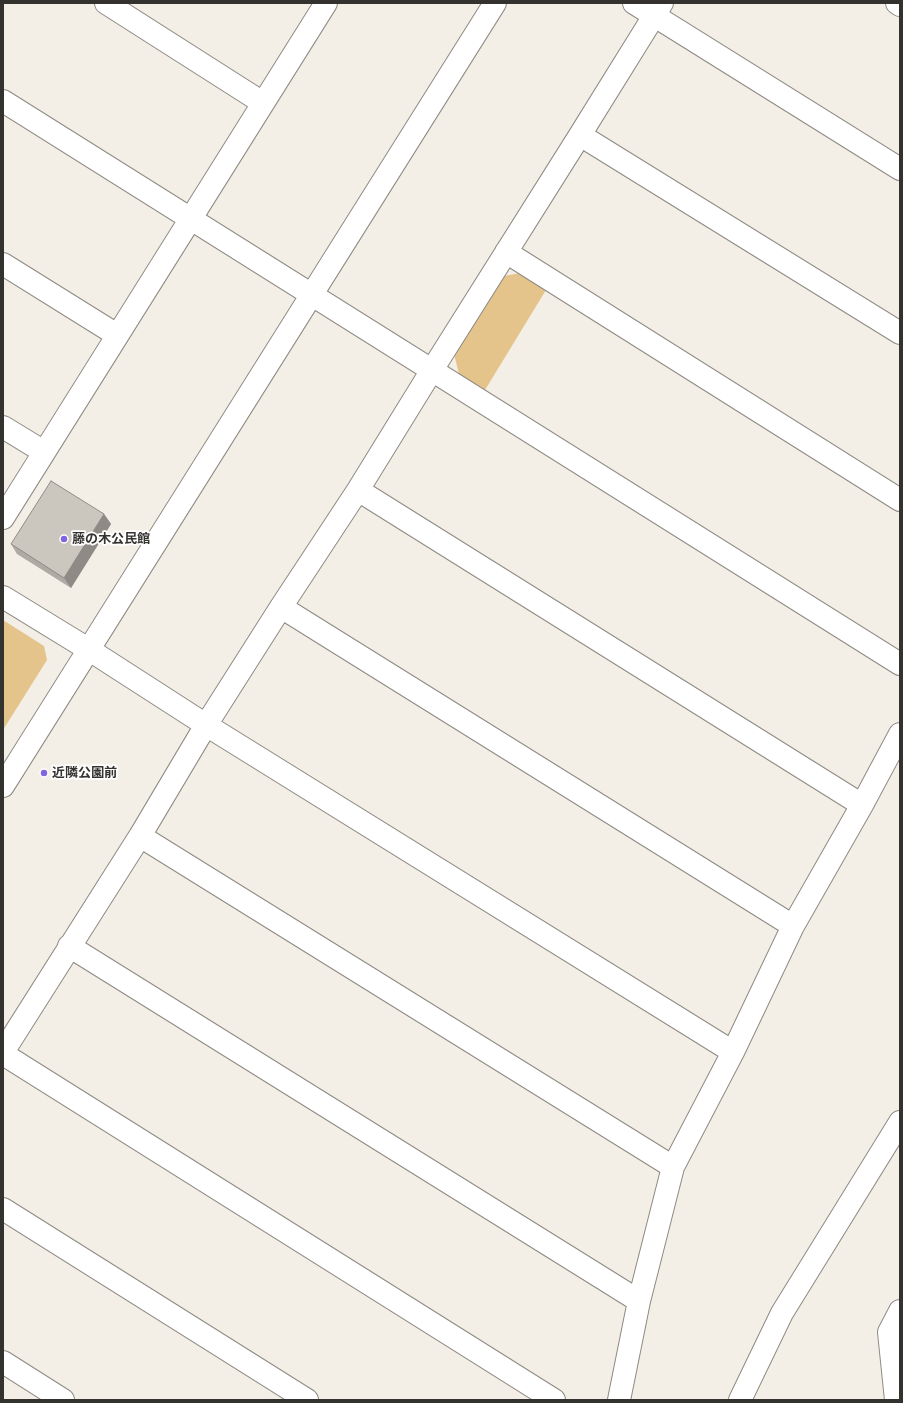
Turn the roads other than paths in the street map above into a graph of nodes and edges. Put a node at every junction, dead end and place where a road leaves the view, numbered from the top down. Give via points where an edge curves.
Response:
1 (106, 3) edge
2 (326, 3) edge
3 (495, 3) edge
4 (634, 3) edge
5 (897, 3) edge
6 (900, 5) edge
7 (658, 9) edge
8 (3, 101) edge
9 (263, 103) junction
10 (580, 135) junction
11 (900, 168) edge
12 (191, 219) junction
13 (506, 252) junction
14 (3, 264) edge
15 (311, 295) junction
16 (900, 333) edge
17 (117, 335) junction
18 (432, 370) junction
19 (3, 427) edge
20 (44, 452) junction
21 (358, 490) junction
22 (900, 500) edge
23 (3, 518) edge
24 (3, 597) edge
25 (281, 607) junction
26 (88, 650) junction
27 (900, 664) edge
28 (206, 725) junction
29 (900, 734) edge
30 (3, 786) edge
31 (862, 805) junction
32 (140, 836) junction
33 (793, 926) junction
34 (69, 946) junction
35 (733, 1052) junction
36 (3, 1053) edge
37 (900, 1122) edge
38 (673, 1167) junction
39 (3, 1208) edge
40 (639, 1301) junction
41 (900, 1311) edge
42 (3, 1362) edge
43 (63, 1400) edge
44 (307, 1400) edge
45 (554, 1400) edge
46 (619, 1400) edge
47 (740, 1400) edge
48 (896, 1400) edge

1 - 9 street
2 - 9 street
3 - 15 street
4 - 7 street
5 - 6 street
7 - 10 street
7 - 11 street
8 - 12 street
9 - 12 street
10 - 13 street
10 - 16 street
12 - 15 street
12 - 17 street
13 - 18 street
13 - 22 street
14 - 17 street
15 - 18 street
15 - 26 street
17 - 20 street
18 - 21 street
18 - 27 street
19 - 20 street
20 - 23 street
21 - 25 street
21 - 31 street
24 - 26 street
25 - 28 street
25 - 33 street
26 - 28 street
26 - 30 street
28 - 32 street
28 - 35 street
29 - 31 street
31 - 33 street
32 - 34 street
32 - 38 street
33 - 35 street
34 - 36 street
34 - 40 street
35 - 38 street
36 - 45 street
37 - 47 street via 782,1313
38 - 40 street
39 - 44 street
40 - 46 street
41 - 48 street via 889,1332
42 - 43 street

